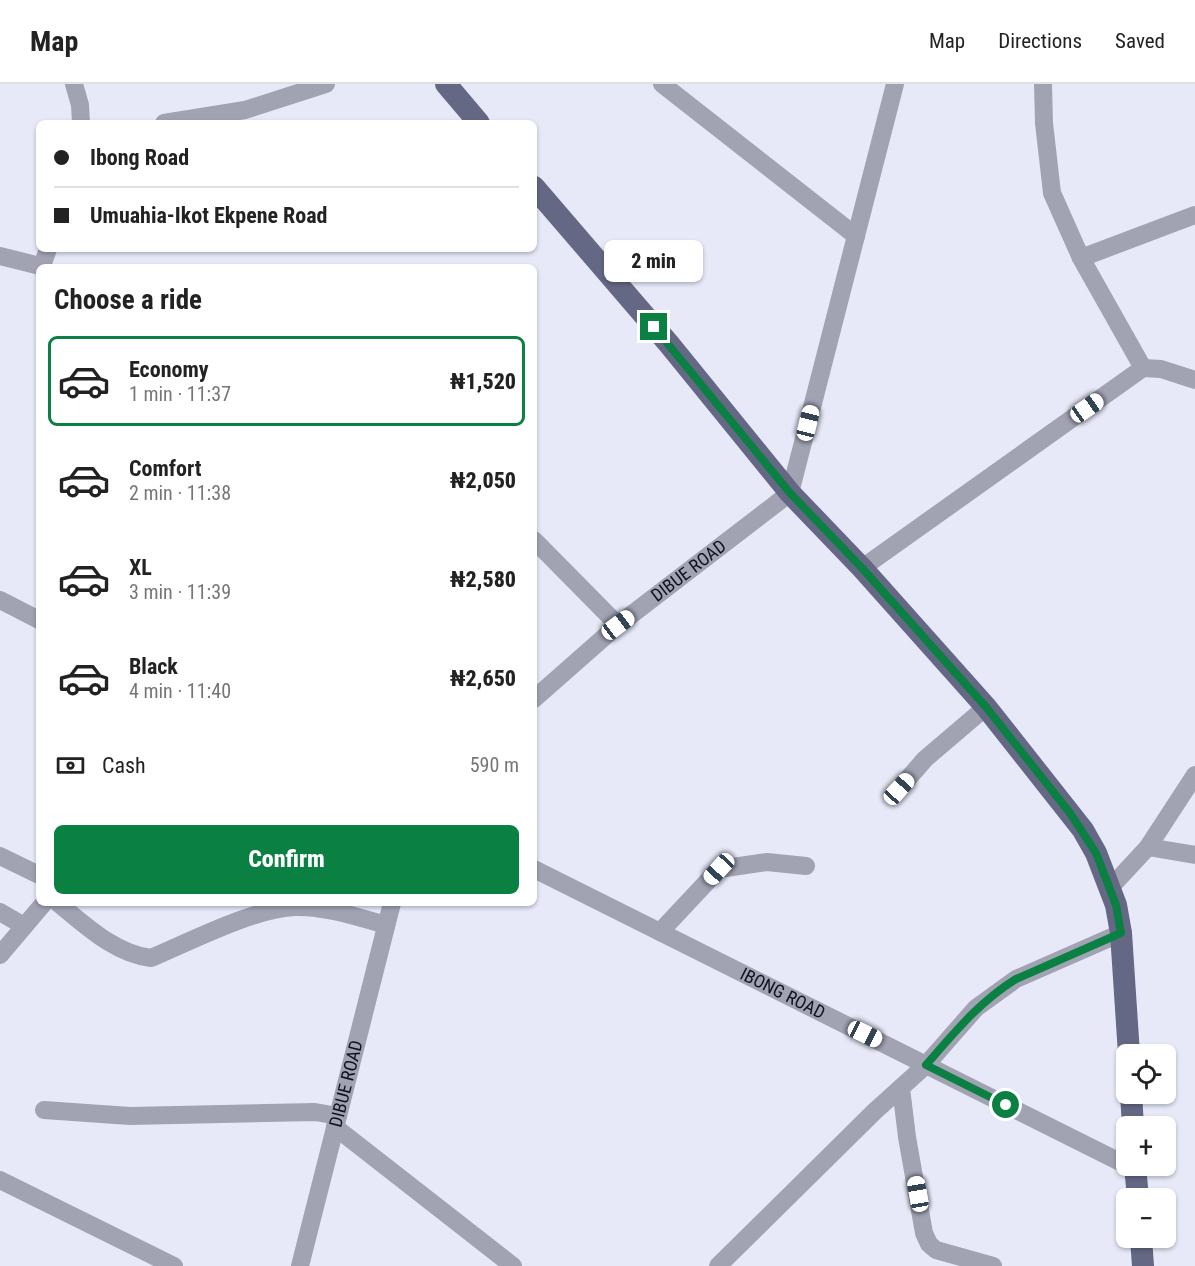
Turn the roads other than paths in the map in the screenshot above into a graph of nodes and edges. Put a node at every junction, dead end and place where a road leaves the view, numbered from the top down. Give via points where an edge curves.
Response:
1 (74, 84) edge
2 (326, 84) edge
3 (446, 84) edge
4 (662, 84) edge
5 (895, 84) edge
6 (1042, 84) edge
7 (81, 120) edge
8 (182, 120) edge
9 (476, 120) edge
10 (537, 190) edge
11 (1195, 215) edge
12 (856, 236) junction
13 (0, 256) edge
14 (1081, 258) junction
15 (36, 265) edge
16 (1143, 368) junction
17 (1195, 380) edge
18 (790, 493) junction
19 (537, 543) edge
20 (862, 568) junction
21 (0, 600) edge
22 (36, 618) edge
23 (618, 625) junction
24 (537, 696) edge
25 (986, 707) junction
26 (1195, 775) edge
27 (899, 789) dead end
28 (1148, 848) junction
29 (1195, 855) edge
30 (0, 856) edge
31 (806, 866) dead end
32 (537, 870) edge
33 (36, 874) edge
34 (1109, 889) junction
35 (41, 906) edge
36 (62, 906) edge
37 (391, 906) edge
38 (0, 912) edge
39 (386, 925) junction
40 (24, 926) junction
41 (660, 932) junction
42 (1121, 933) junction
43 (0, 955) edge
44 (1128, 1044) edge
45 (926, 1065) junction
46 (901, 1088) junction
47 (44, 1110) dead end
48 (337, 1121) junction
49 (1116, 1159) edge
50 (0, 1180) edge
51 (1142, 1248) edge
52 (174, 1266) edge
53 (300, 1266) edge
54 (513, 1266) edge
55 (718, 1266) edge
56 (993, 1266) edge
57 (1143, 1266) edge

1 - 7 street
2 - 8 street via 244,110
3 - 9 main road
4 - 12 street
5 - 12 street
6 - 14 street via 1052,193
10 - 18 main road
11 - 14 street
12 - 18 street
13 - 15 street
14 - 16 street
16 - 17 street via 1161,369
16 - 20 street
18 - 20 main road
18 - 23 street, DIBUE ROAD
19 - 23 street
20 - 25 main road
21 - 22 street
23 - 24 street, DIBUE ROAD
25 - 27 street via 926,759
25 - 34 main road via 1083,830
26 - 28 street
28 - 29 street
28 - 34 street
30 - 33 street
31 - 41 street via 767,862 719,869
32 - 41 street, IBONG ROAD
34 - 42 main road
35 - 40 street
36 - 39 street via 120,949 150,958 251,917 294,907 343,913
37 - 39 street, DIBUE ROAD
38 - 40 street
39 - 48 street, DIBUE ROAD
40 - 43 street
41 - 45 street, IBONG ROAD
42 - 44 main road
42 - 45 street via 1003,987 976,1008
45 - 46 street
45 - 49 street, IBONG ROAD
46 - 55 street
46 - 56 street via 929,1244 936,1250
47 - 48 street via 130,1116 315,1112
48 - 53 street, DIBUE ROAD
48 - 54 street
50 - 52 street
51 - 57 main road

